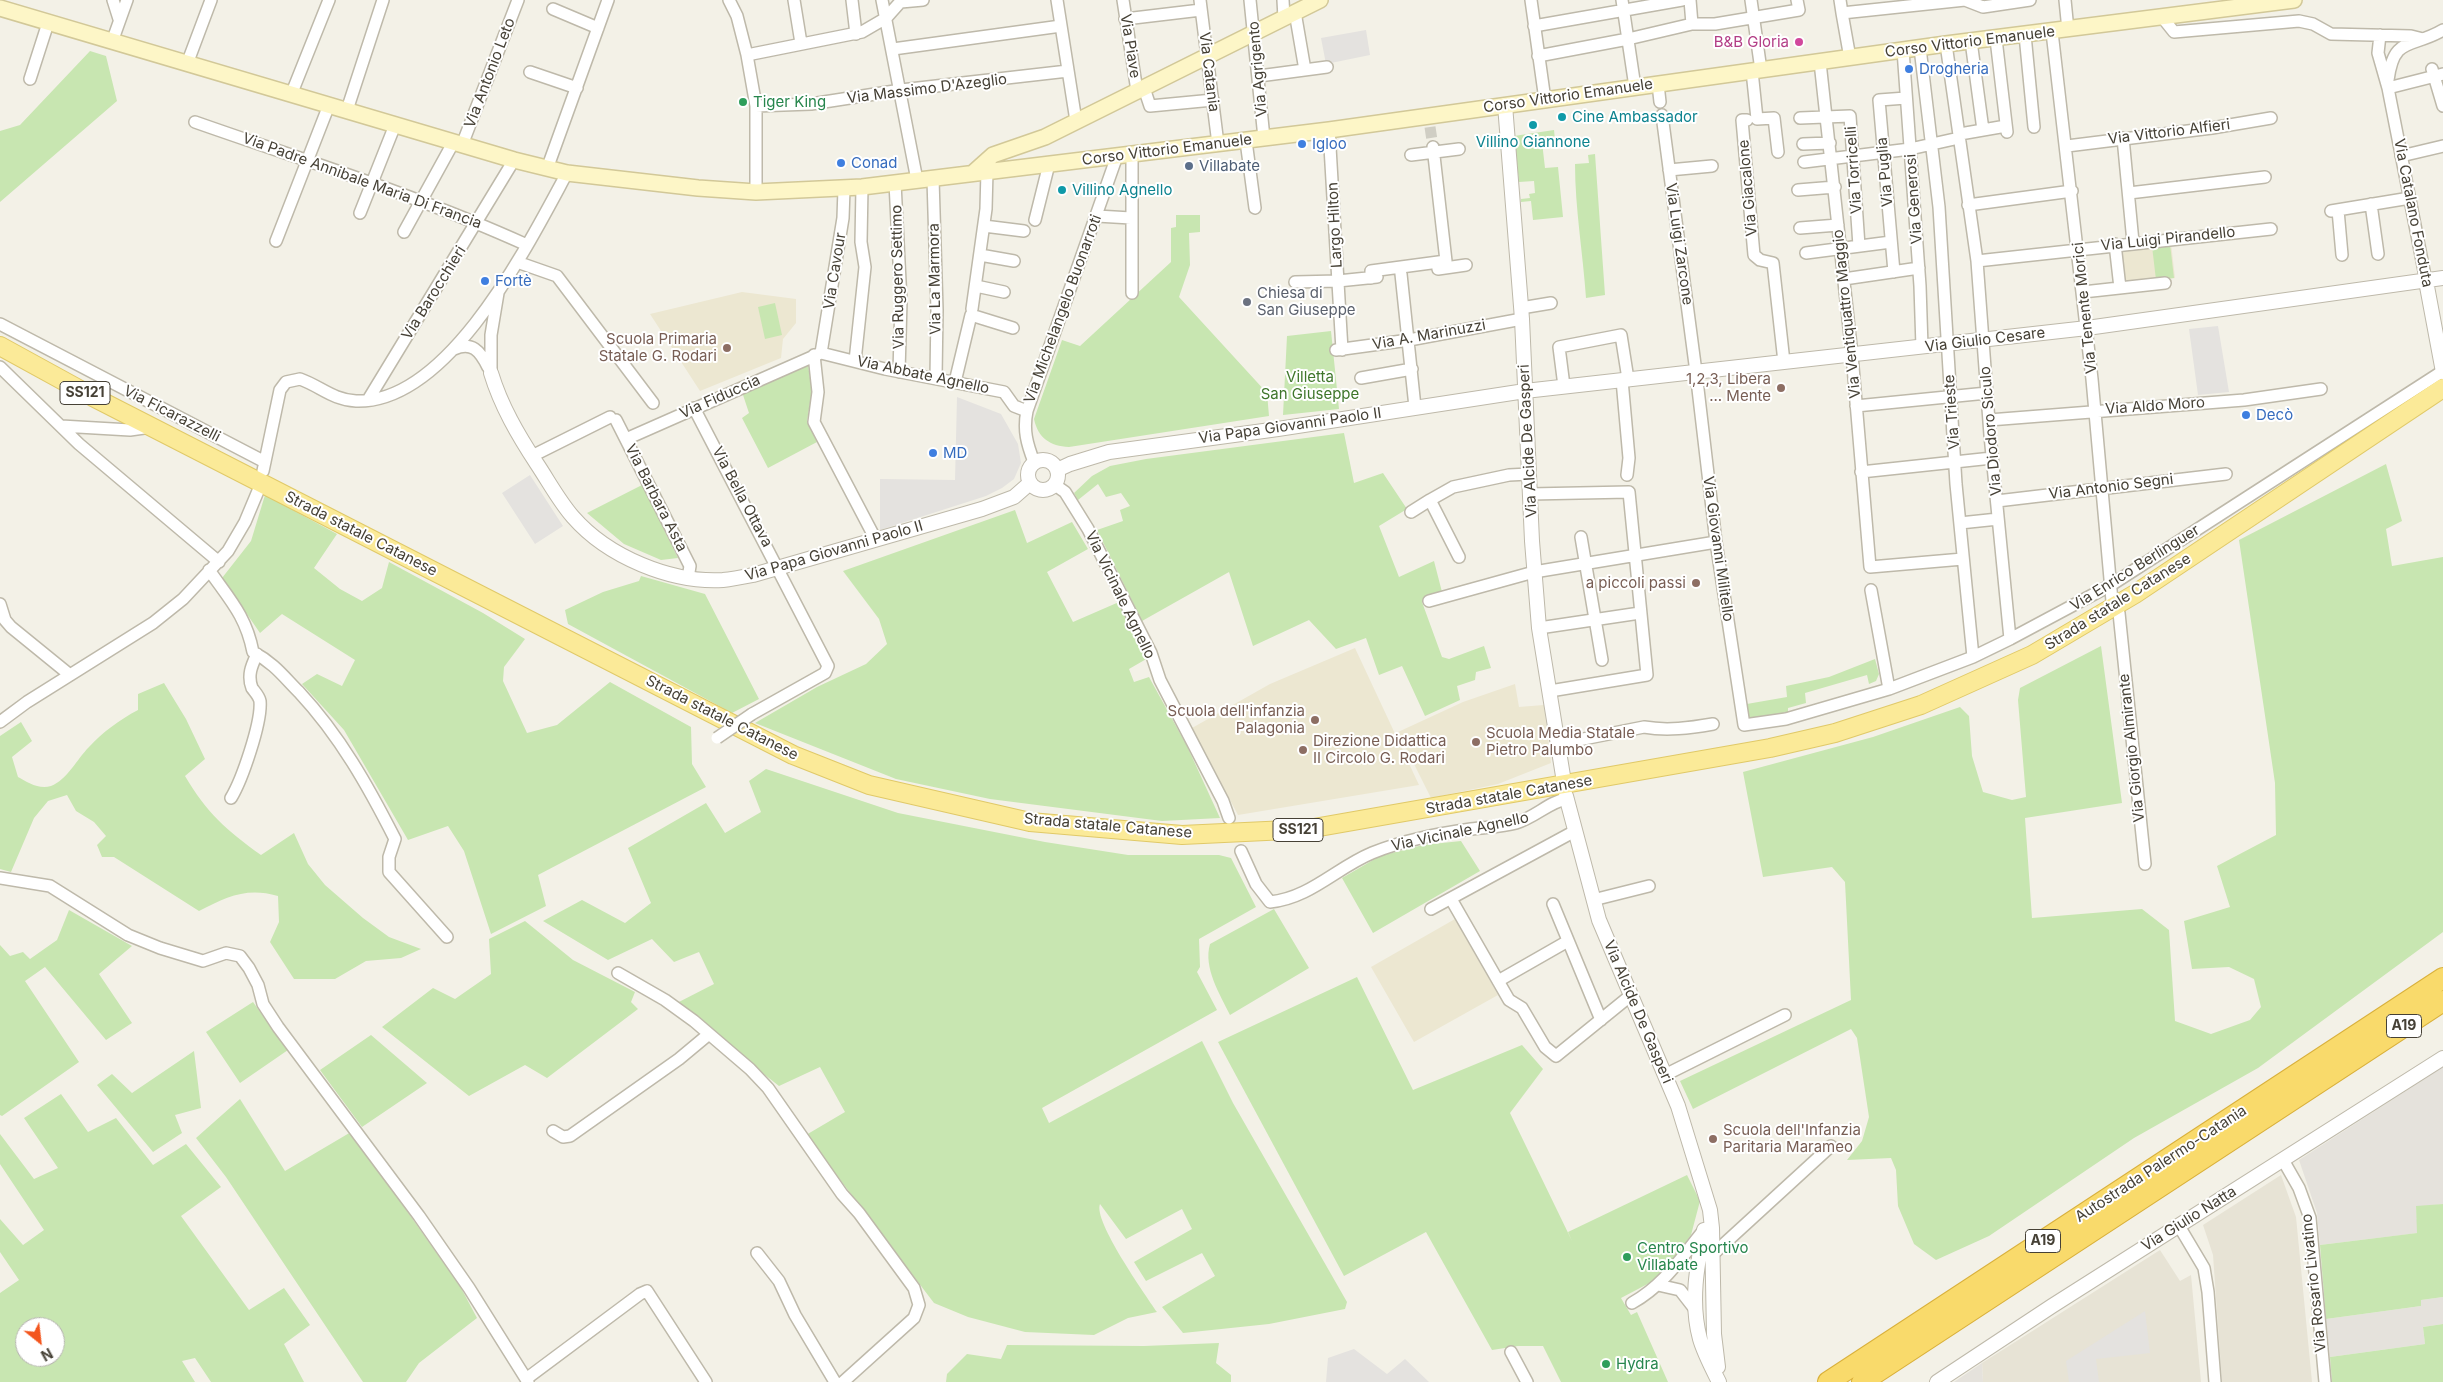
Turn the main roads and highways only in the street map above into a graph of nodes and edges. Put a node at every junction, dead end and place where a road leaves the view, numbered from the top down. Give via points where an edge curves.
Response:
1 (1320, 0) edge
2 (2293, 0) edge
3 (2265, 1) edge
4 (2216, 7) edge
5 (0, 8) edge
6 (1297, 10) edge
7 (1045, 138) junction
8 (1049, 164) junction
9 (981, 172) junction
10 (0, 346) edge
11 (2438, 391) edge
12 (2443, 972) edge
13 (2443, 978) edge
14 (2443, 1001) edge
15 (2443, 1012) edge
16 (2364, 1052) junction
17 (2258, 1100) junction
18 (1828, 1382) edge
19 (1862, 1382) edge

1 - 6 main road
2 - 3 main road, Corso Vittorio Emanuele
3 - 4 main road, Corso Vittorio Emanuele
4 - 8 main road, Corso Vittorio Emanuele via 2068,30 1506,105 1429,122 1329,130
5 - 9 main road, Corso Vittorio Emanuele via 458,144 568,173 756,192 862,187
6 - 7 main road
7 - 8 main road
7 - 9 main road via 993,155
8 - 9 main road, Corso Vittorio Emanuele
10 - 11 main road, Strada statale Catanese / SS121 via 152,427 810,762 869,785 1030,822 1182,834 1308,829 1689,764 1835,733 1921,705 2032,655 2102,616
12 - 17 highway
13 - 17 highway, Autostrada Palermo-Catania / A19
14 - 16 highway, Autostrada Palermo-Catania / A19
15 - 16 highway
16 - 19 highway, Autostrada Palermo-Catania / A19
17 - 18 highway, Autostrada Palermo-Catania / A19

